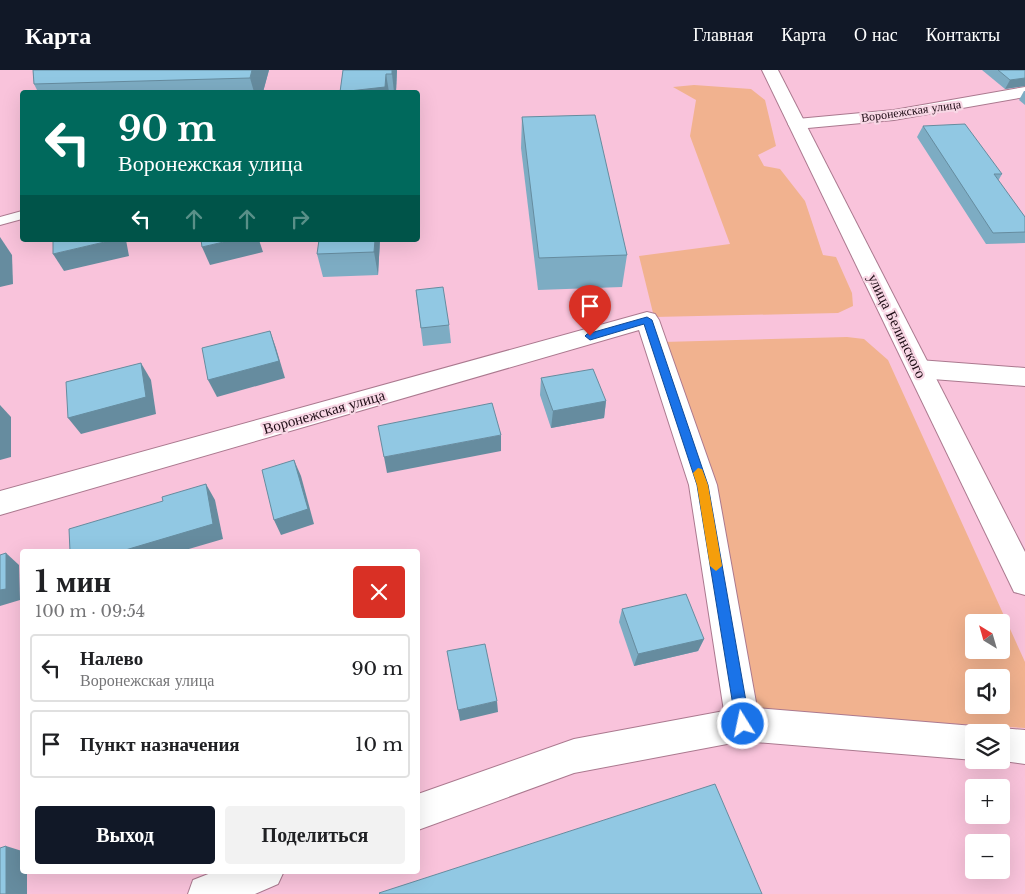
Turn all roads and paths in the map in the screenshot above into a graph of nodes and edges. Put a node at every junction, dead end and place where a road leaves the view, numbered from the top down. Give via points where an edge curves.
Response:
1 (770, 70) edge
2 (1025, 92) edge
3 (797, 124) junction
4 (20, 215) edge
5 (0, 220) edge
6 (919, 369) junction
7 (1025, 376) edge
8 (0, 503) edge
9 (1025, 582) edge
10 (743, 724) junction
11 (965, 742) edge
12 (1010, 746) edge
13 (1025, 747) edge
14 (420, 811) edge
15 (257, 874) edge
16 (207, 894) edge

1 - 3 street, улица Белинского
2 - 3 street, Воронежская улица via 894,115
3 - 6 street, улица Белинского
4 - 5 lane
6 - 7 street
6 - 9 street, улица Белинского
8 - 10 street, Воронежская улица via 647,320 703,485
10 - 11 street
10 - 14 street via 574,756
12 - 13 street
15 - 16 street

